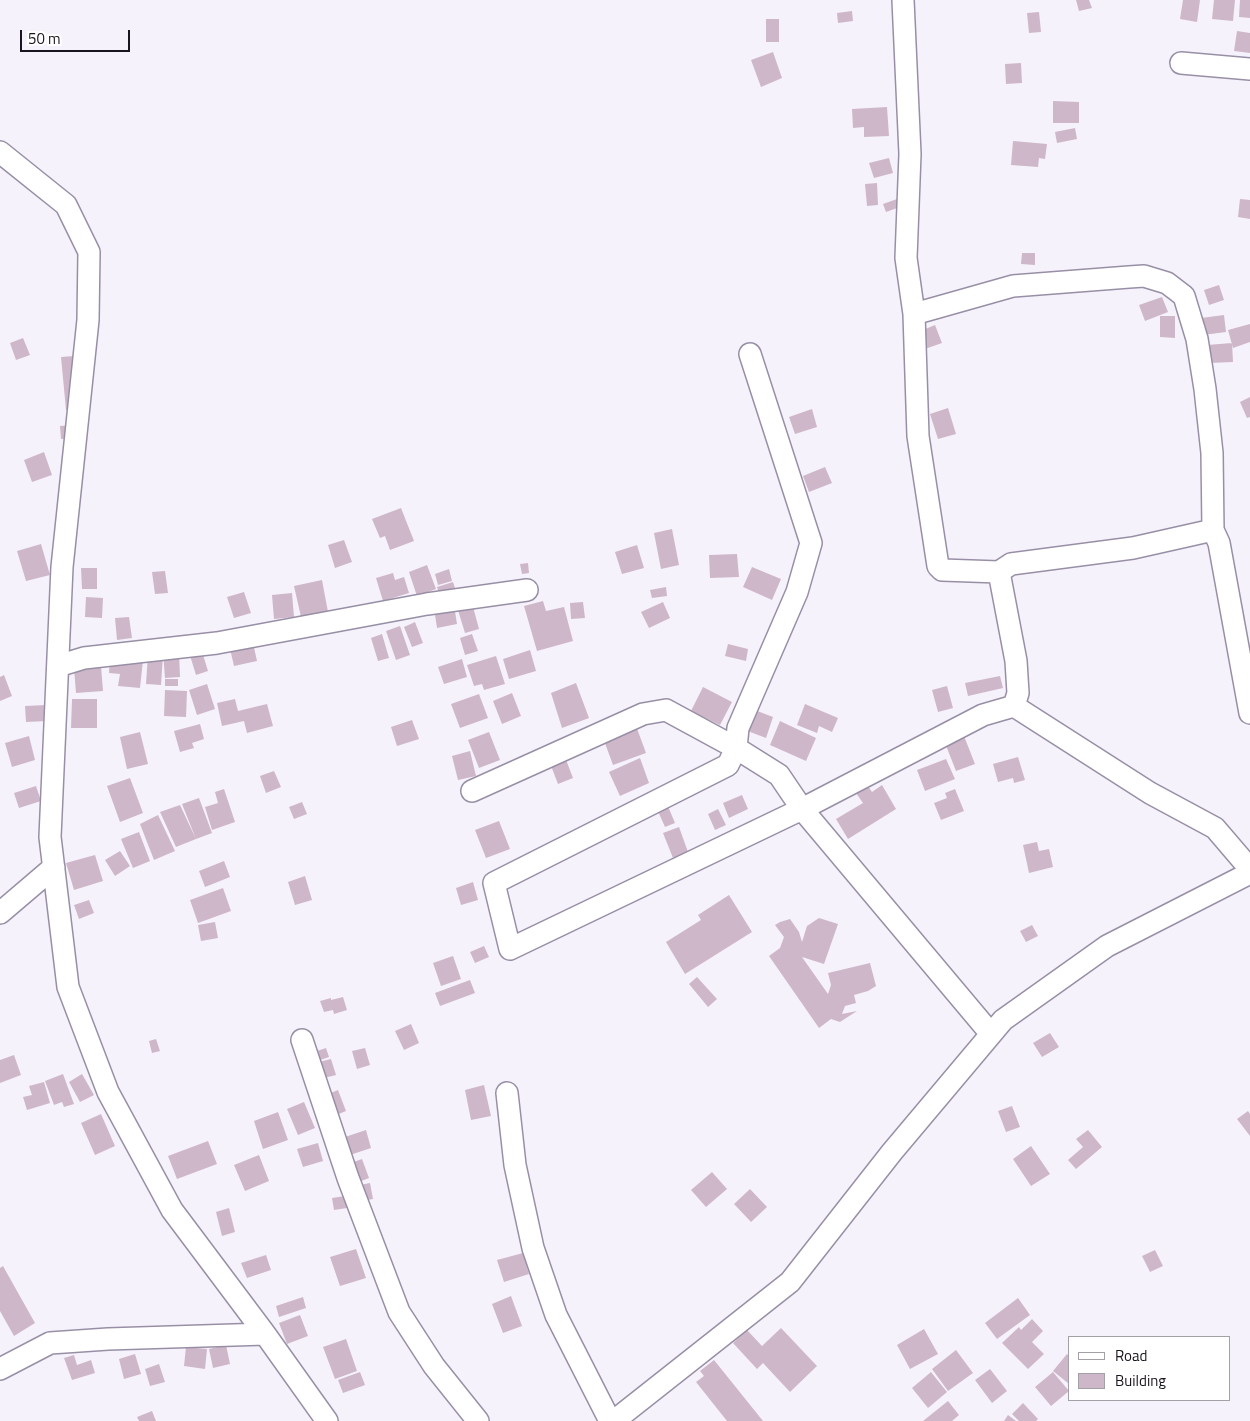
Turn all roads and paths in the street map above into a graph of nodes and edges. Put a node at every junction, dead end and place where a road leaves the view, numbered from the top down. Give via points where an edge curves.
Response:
1 (904, 0) edge
2 (1181, 63) dead end
3 (1250, 69) edge
4 (0, 152) edge
5 (914, 314) junction
6 (750, 354) dead end
7 (1214, 530) junction
8 (999, 572) junction
9 (526, 590) dead end
10 (58, 666) junction
11 (1014, 706) junction
12 (1250, 713) edge
13 (736, 748) junction
14 (472, 791) dead end
15 (802, 809) junction
16 (54, 866) junction
17 (1250, 869) edge
18 (1250, 873) edge
19 (0, 913) edge
20 (991, 1034) junction
21 (302, 1040) dead end
22 (507, 1093) dead end
23 (265, 1334) junction
24 (0, 1369) edge
25 (327, 1421) edge
26 (478, 1421) edge
27 (610, 1421) edge
28 (614, 1421) edge

1 - 5 street via 910,154 906,258
2 - 3 street
4 - 10 street via 66,205 89,252 88,320 62,568
5 - 7 street via 1013,286 1144,276 1167,283 1184,296 1196,339 1212,453
5 - 8 street via 918,436 938,566 942,570
6 - 13 street via 811,543 797,592 738,728
7 - 8 street via 1133,548 1011,564
7 - 12 street via 1220,543
8 - 11 street via 1016,661 1018,693
9 - 10 street via 427,604 216,643 84,658
10 - 16 street via 50,837
11 - 15 street via 983,715
11 - 17 street via 1150,793 1215,828
13 - 14 street via 666,710 643,714
13 - 15 street via 779,775
13 - 15 street via 728,765 494,883 510,949
15 - 20 street
16 - 19 street
16 - 23 street via 68,987 108,1092 172,1210
18 - 20 street via 1108,946 1003,1020
20 - 28 street via 892,1152 790,1282
21 - 26 street via 348,1178 399,1312 434,1366
22 - 27 street via 515,1165 533,1248 556,1315
23 - 24 street via 50,1343
23 - 25 street

